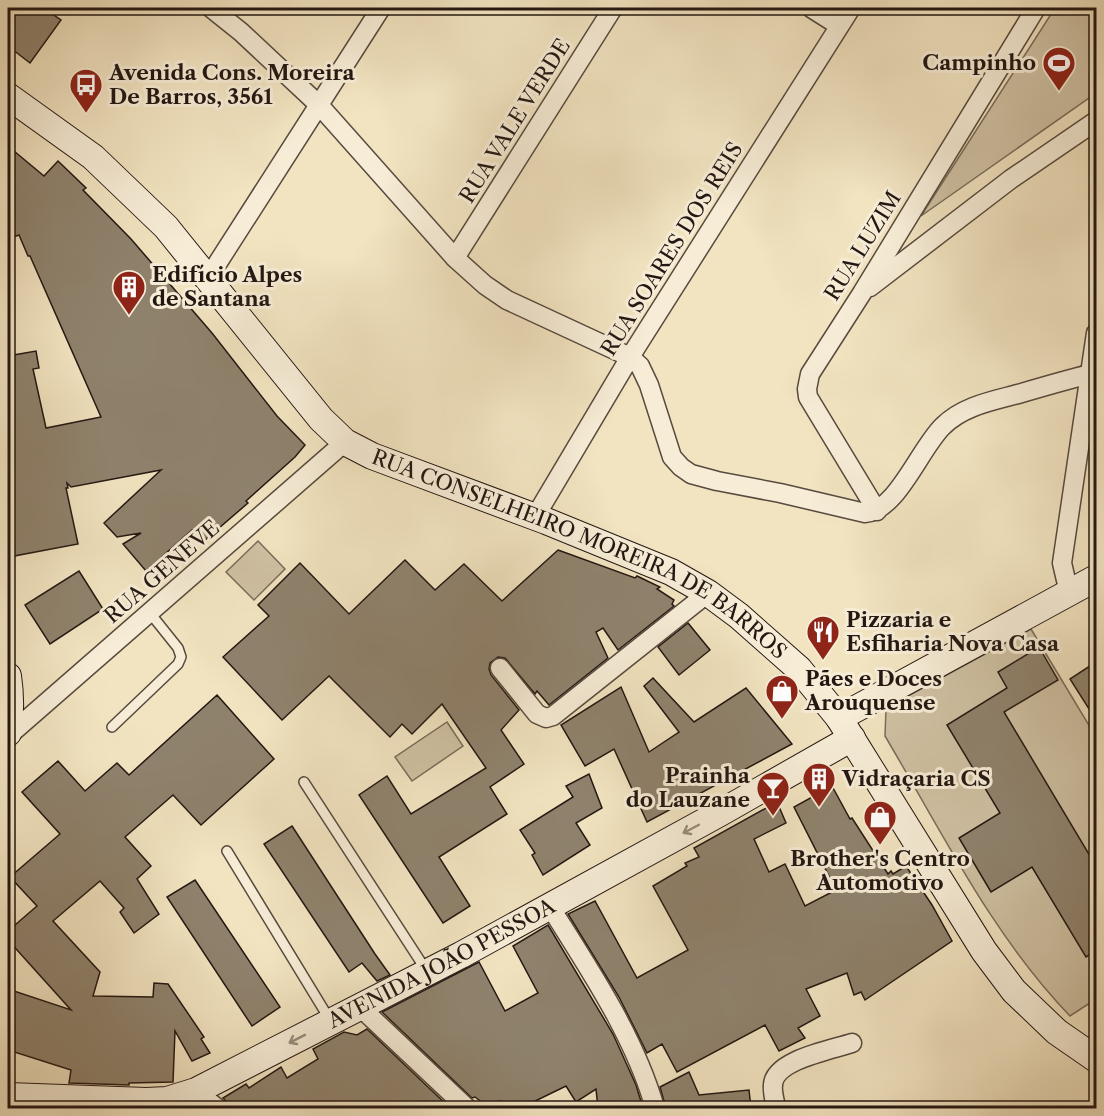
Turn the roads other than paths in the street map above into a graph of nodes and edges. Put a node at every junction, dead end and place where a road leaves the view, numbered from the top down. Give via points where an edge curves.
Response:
1 (211, 8) edge
2 (381, 8) edge
3 (613, 8) edge
4 (811, 8) edge
5 (851, 8) edge
6 (1036, 8) edge
7 (838, 25) junction
8 (8, 96) edge
9 (318, 105) junction
10 (1096, 121) edge
11 (455, 258) junction
12 (208, 278) junction
13 (862, 293) junction
14 (1096, 335) edge
15 (630, 357) junction
16 (1090, 374) junction
17 (345, 442) junction
18 (877, 511) junction
19 (535, 517) junction
20 (1096, 578) edge
21 (708, 593) junction
22 (1069, 594) junction
23 (150, 613) junction
24 (500, 668) dead end
25 (8, 676) edge
26 (112, 727) dead end
27 (845, 728) junction
28 (8, 734) edge
29 (304, 782) dead end
30 (227, 851) dead end
31 (549, 905) junction
32 (427, 972) junction
33 (360, 1008) junction
34 (331, 1022) junction
35 (852, 1043) dead end
36 (1096, 1059) edge
37 (196, 1091) junction
38 (8, 1096) edge
39 (217, 1108) edge
40 (467, 1108) edge
41 (654, 1108) edge
42 (777, 1108) edge

1 - 9 street
2 - 9 street
3 - 11 street, RUA VALE VERDE
4 - 7 street
5 - 7 street, RUA SOARES DOS REIS
6 - 13 street, RUA LUZIM
7 - 15 street, RUA SOARES DOS REIS
8 - 12 main road, RUA CONSELHEIRO MOREIRA DE BARROS via 93,157 125,186
9 - 11 street
9 - 12 street
10 - 13 street via 1011,179
11 - 15 street via 507,300
12 - 17 main road, RUA CONSELHEIRO MOREIRA DE BARROS via 321,419
13 - 18 street, RUA LUZIM via 810,374 807,388 808,397
14 - 16 street
15 - 18 street via 640,366 649,385 672,457 691,474 865,513
15 - 19 street, RUA SOARES DOS REIS
16 - 18 street via 976,405 954,416
16 - 22 street via 1062,563
17 - 19 main road, RUA CONSELHEIRO MOREIRA DE BARROS via 403,469
17 - 23 street, RUA GENEVE
19 - 21 main road, RUA CONSELHEIRO MOREIRA DE BARROS via 671,572
20 - 22 main road, AVENIDA JOÃO PESSOA
21 - 24 street via 553,716 537,714
21 - 27 main road, RUA CONSELHEIRO MOREIRA DE BARROS via 799,669
22 - 27 main road, AVENIDA JOÃO PESSOA
23 - 26 lane via 181,657
23 - 28 street, RUA GENEVE
25 - 28 main road
27 -> 31 main road, AVENIDA JOÃO PESSOA via 720,813
27 - 36 main road, RUA CONSELHEIRO MOREIRA DE BARROS via 984,951 1014,991 1057,1032
29 - 32 lane
30 - 34 lane
31 - 32 main road, AVENIDA JOÃO PESSOA
31 - 41 street via 626,1036 648,1084
32 - 33 main road, AVENIDA JOÃO PESSOA
33 - 34 main road, AVENIDA JOÃO PESSOA
33 - 40 street
34 -> 37 main road, AVENIDA JOÃO PESSOA
35 - 42 street via 786,1064 776,1074 773,1085
37 - 38 main road, AVENIDA JOÃO PESSOA via 167,1100 146,1101
37 - 39 street

